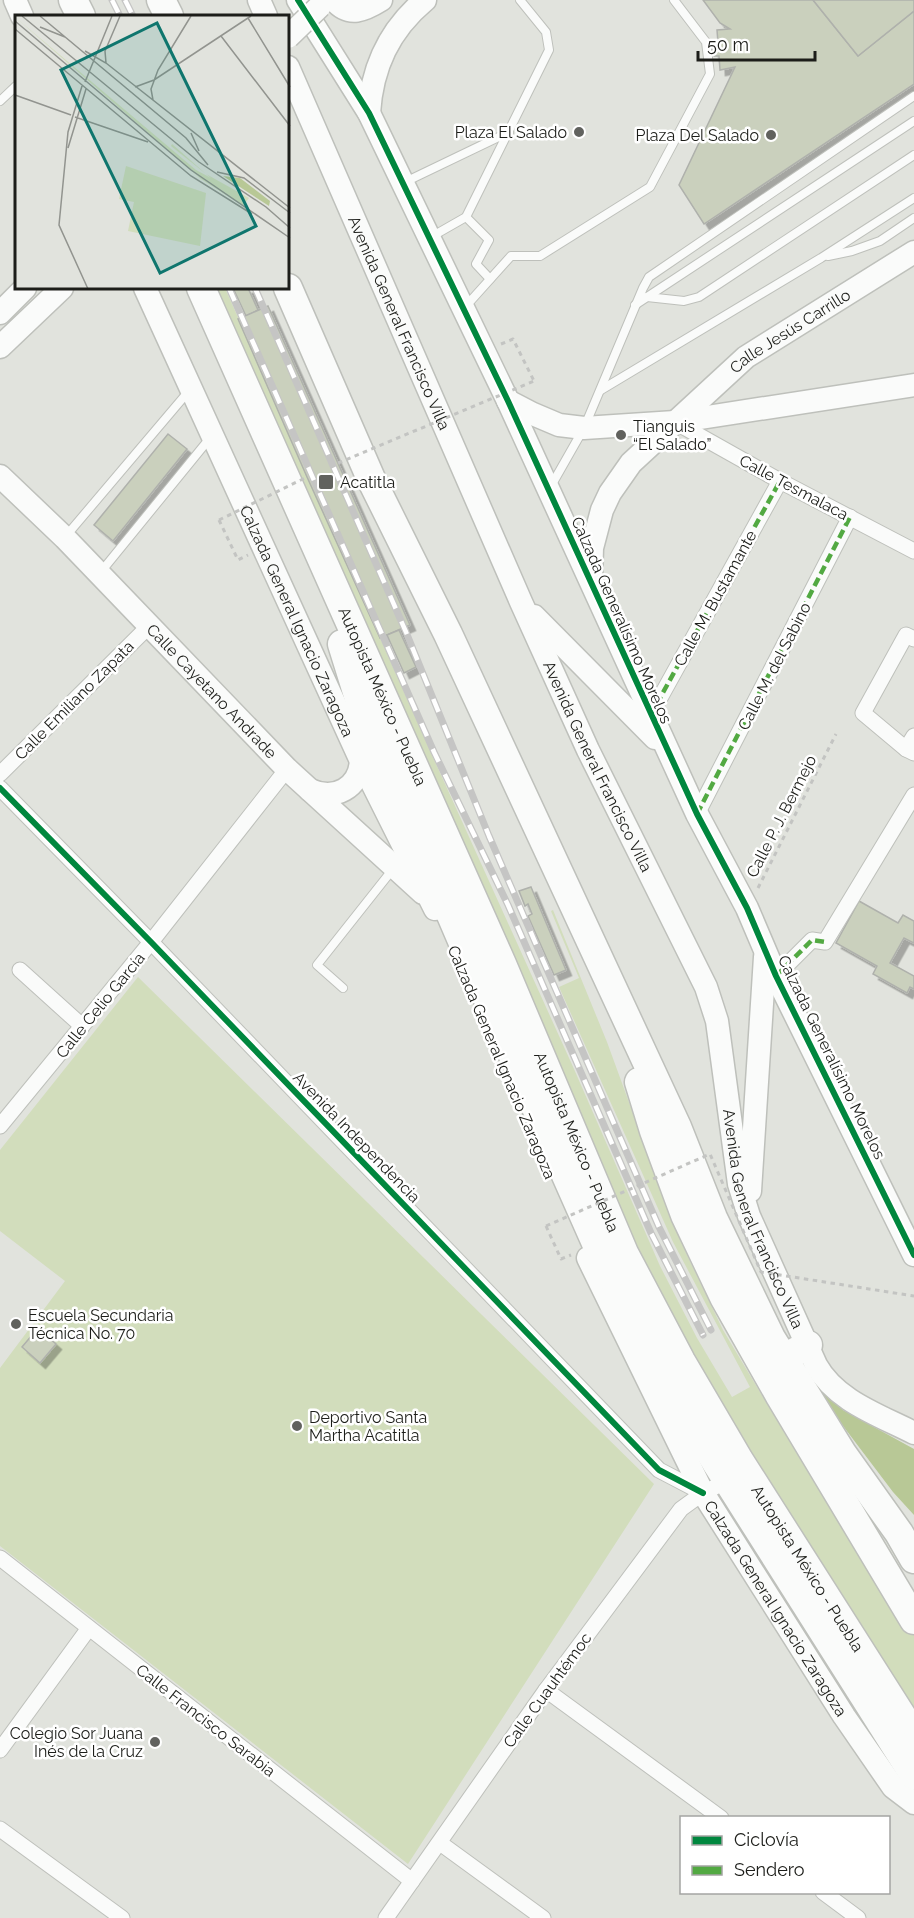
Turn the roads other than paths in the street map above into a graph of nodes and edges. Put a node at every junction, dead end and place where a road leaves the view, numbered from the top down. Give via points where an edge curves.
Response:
1 (15, 0) edge
2 (73, 0) edge
3 (161, 0) edge
4 (259, 0) edge
5 (327, 0) edge
6 (334, 0) edge
7 (381, 0) edge
8 (425, 0) edge
9 (520, 0) edge
10 (674, 0) edge
11 (304, 3) edge
12 (22, 15) edge
13 (80, 15) edge
14 (168, 15) edge
15 (266, 15) edge
16 (290, 35) edge
17 (290, 72) edge
18 (15, 87) edge
19 (914, 96) edge
20 (0, 101) edge
21 (369, 113) junction
22 (914, 121) edge
23 (509, 132) junction
24 (914, 155) edge
25 (403, 183) junction
26 (914, 198) edge
27 (466, 218) junction
28 (914, 218) edge
29 (429, 238) junction
30 (914, 252) edge
31 (821, 258) junction
32 (15, 277) edge
33 (490, 279) junction
34 (23, 290) edge
35 (60, 290) edge
36 (146, 290) edge
37 (202, 290) edge
38 (289, 290) edge
39 (0, 292) edge
40 (647, 297) junction
41 (635, 304) junction
42 (463, 310) junction
43 (0, 313) edge
44 (0, 347) edge
45 (914, 386) edge
46 (191, 388) junction
47 (600, 390) junction
48 (508, 401) junction
49 (675, 422) junction
50 (584, 428) junction
51 (213, 435) junction
52 (0, 476) edge
53 (780, 481) junction
54 (548, 490) junction
55 (302, 516) junction
56 (850, 517) junction
57 (65, 538) junction
58 (914, 551) edge
59 (99, 574) junction
60 (592, 587) junction
61 (521, 602) junction
62 (149, 626) junction
63 (914, 639) edge
64 (650, 716) junction
65 (911, 746) edge
66 (666, 749) junction
67 (361, 760) junction
68 (287, 769) junction
69 (0, 774) edge
70 (0, 788) edge
71 (310, 790) junction
72 (914, 795) edge
73 (697, 814) junction
74 (394, 868) junction
75 (430, 900) junction
76 (151, 942) junction
77 (463, 943) junction
78 (766, 950) junction
79 (20, 970) dead end
80 (776, 976) junction
81 (343, 988) dead end
82 (611, 988) junction
83 (82, 1026) junction
84 (0, 1126) edge
85 (748, 1216) junction
86 (912, 1249) edge
87 (808, 1345) junction
88 (782, 1359) junction
89 (914, 1433) edge
90 (715, 1487) junction
91 (0, 1558) edge
92 (914, 1559) edge
93 (914, 1620) edge
94 (89, 1628) junction
95 (546, 1690) junction
96 (914, 1734) edge
97 (0, 1750) edge
98 (914, 1775) edge
99 (914, 1803) edge
100 (718, 1816) edge
101 (0, 1829) edge
102 (440, 1843) junction
103 (412, 1881) junction
104 (825, 1894) edge
105 (122, 1918) edge
106 (386, 1918) edge
107 (543, 1918) edge
108 (858, 1918) edge

1 - 12 street
2 - 13 highway
3 - 14 highway
4 - 15 street
5 - 16 street, bridge
6 - 7 street via 343,8 358,11
8 - 21 street via 400,24 384,49 373,80
9 - 23 lane via 546,32 549,50
10 - 33 lane via 706,42 710,74 650,187 540,256 511,256
11 - 21 street, Calzada Generalísimo Morelos
17 - 61 street, Avenida General Francisco Villa
18 - 20 lane
19 - 41 lane via 650,277
21 - 25 street, Calzada Generalísimo Morelos
22 - 40 lane
23 - 25 lane
23 - 27 lane
24 - 40 lane via 699,297 684,301
25 - 29 street, Calzada Generalísimo Morelos
26 - 31 lane
27 - 29 lane
27 - 33 lane via 489,240 476,264
28 - 31 lane via 880,241
29 - 42 street, Calzada Generalísimo Morelos
30 - 49 street, Calle Jesús Carrillo via 746,357
31 - 47 lane
32 - 39 street
33 - 42 lane
34 - 43 street
35 - 44 street
36 - 46 street, Calzada General Ignacio Zaragoza
37 - 55 highway
38 - 82 highway via 372,481 448,634
40 - 41 lane
41 - 47 lane
42 - 48 street, Calzada Generalísimo Morelos
45 - 49 street
46 - 51 street, Calzada General Ignacio Zaragoza
46 - 57 lane
47 - 50 lane
48 - 50 street via 559,425
48 - 54 street, Calzada Generalísimo Morelos
49 - 50 street
49 - 53 street, Calle Tesmalaca
49 - 60 street, Calle Jesús Carrillo via 631,463 610,493 592,548
50 - 54 lane
51 - 59 lane
51 - 67 street, Calzada General Ignacio Zaragoza
52 - 57 street, Calle Cayetano Andrade
53 - 56 street, Calle Tesmalaca
53 - 64 street, Calle M. Bustamante
54 - 60 street, Calzada Generalísimo Morelos
55 - 77 highway via 361,705
55 - 96 highway, Autopista México - Puebla via 502,964 624,1253 739,1460
56 - 58 street, Calle Tesmalaca
56 - 73 street, Calle M. del Sabino
57 - 59 street, Calle Cayetano Andrade
59 - 62 street, Calle Cayetano Andrade
60 - 64 street, Calzada Generalísimo Morelos
61 - 66 street
61 - 85 street, Avenida General Francisco Villa via 588,750 709,993 717,1021 739,1184
62 - 68 street, Calle Cayetano Andrade
62 - 69 street, Calle Emiliano Zapata
63 - 65 street via 906,635 863,713
64 - 66 street, Calzada Generalísimo Morelos
66 - 73 street, Calzada Generalísimo Morelos
67 - 71 street via 355,782 343,791 327,795
67 - 75 street, Calzada General Ignacio Zaragoza
68 - 71 street, Calle Cayetano Andrade
68 - 76 street, Calle Celio García
70 - 76 street, Avenida Independencia
71 - 74 street, Calle Cayetano Andrade
72 - 80 street via 825,942 812,940
73 - 78 street, Calzada Generalísimo Morelos
74 - 75 street, Calle Cayetano Andrade
74 - 81 lane via 317,965
75 - 77 highway
75 - 90 street, Calzada General Ignacio Zaragoza via 464,969 583,1249
76 - 83 street, Calle Celio García
76 - 90 street, Avenida Independencia via 659,1470
77 - 90 highway, Calzada General Ignacio Zaragoza via 604,1260
78 - 80 street, Calzada Generalísimo Morelos
78 - 85 street
79 - 83 street
80 - 86 street, Calzada Generalísimo Morelos
82 - 88 highway via 677,1127 713,1218
82 - 93 highway via 654,1131 685,1215 724,1297
83 - 84 street, Calle Celio García
85 - 87 street, Avenida General Francisco Villa
87 - 88 highway
87 - 89 street, Avenida General Francisco Villa via 833,1388
88 - 92 highway
90 - 95 street, Calle Cuauhtémoc via 681,1509
90 - 98 highway, Calzada General Ignacio Zaragoza
90 - 99 street, Calzada General Ignacio Zaragoza via 849,1724 893,1787
91 - 94 street, Calle Francisco Sarabia
94 - 97 street
94 - 103 street, Calle Francisco Sarabia
95 - 100 street
95 - 102 street, Calle Cuauhtémoc
101 - 105 street
102 - 103 street, Calle Cuauhtémoc
102 - 107 street
103 - 106 street, Calle Cuauhtémoc
104 - 108 street

